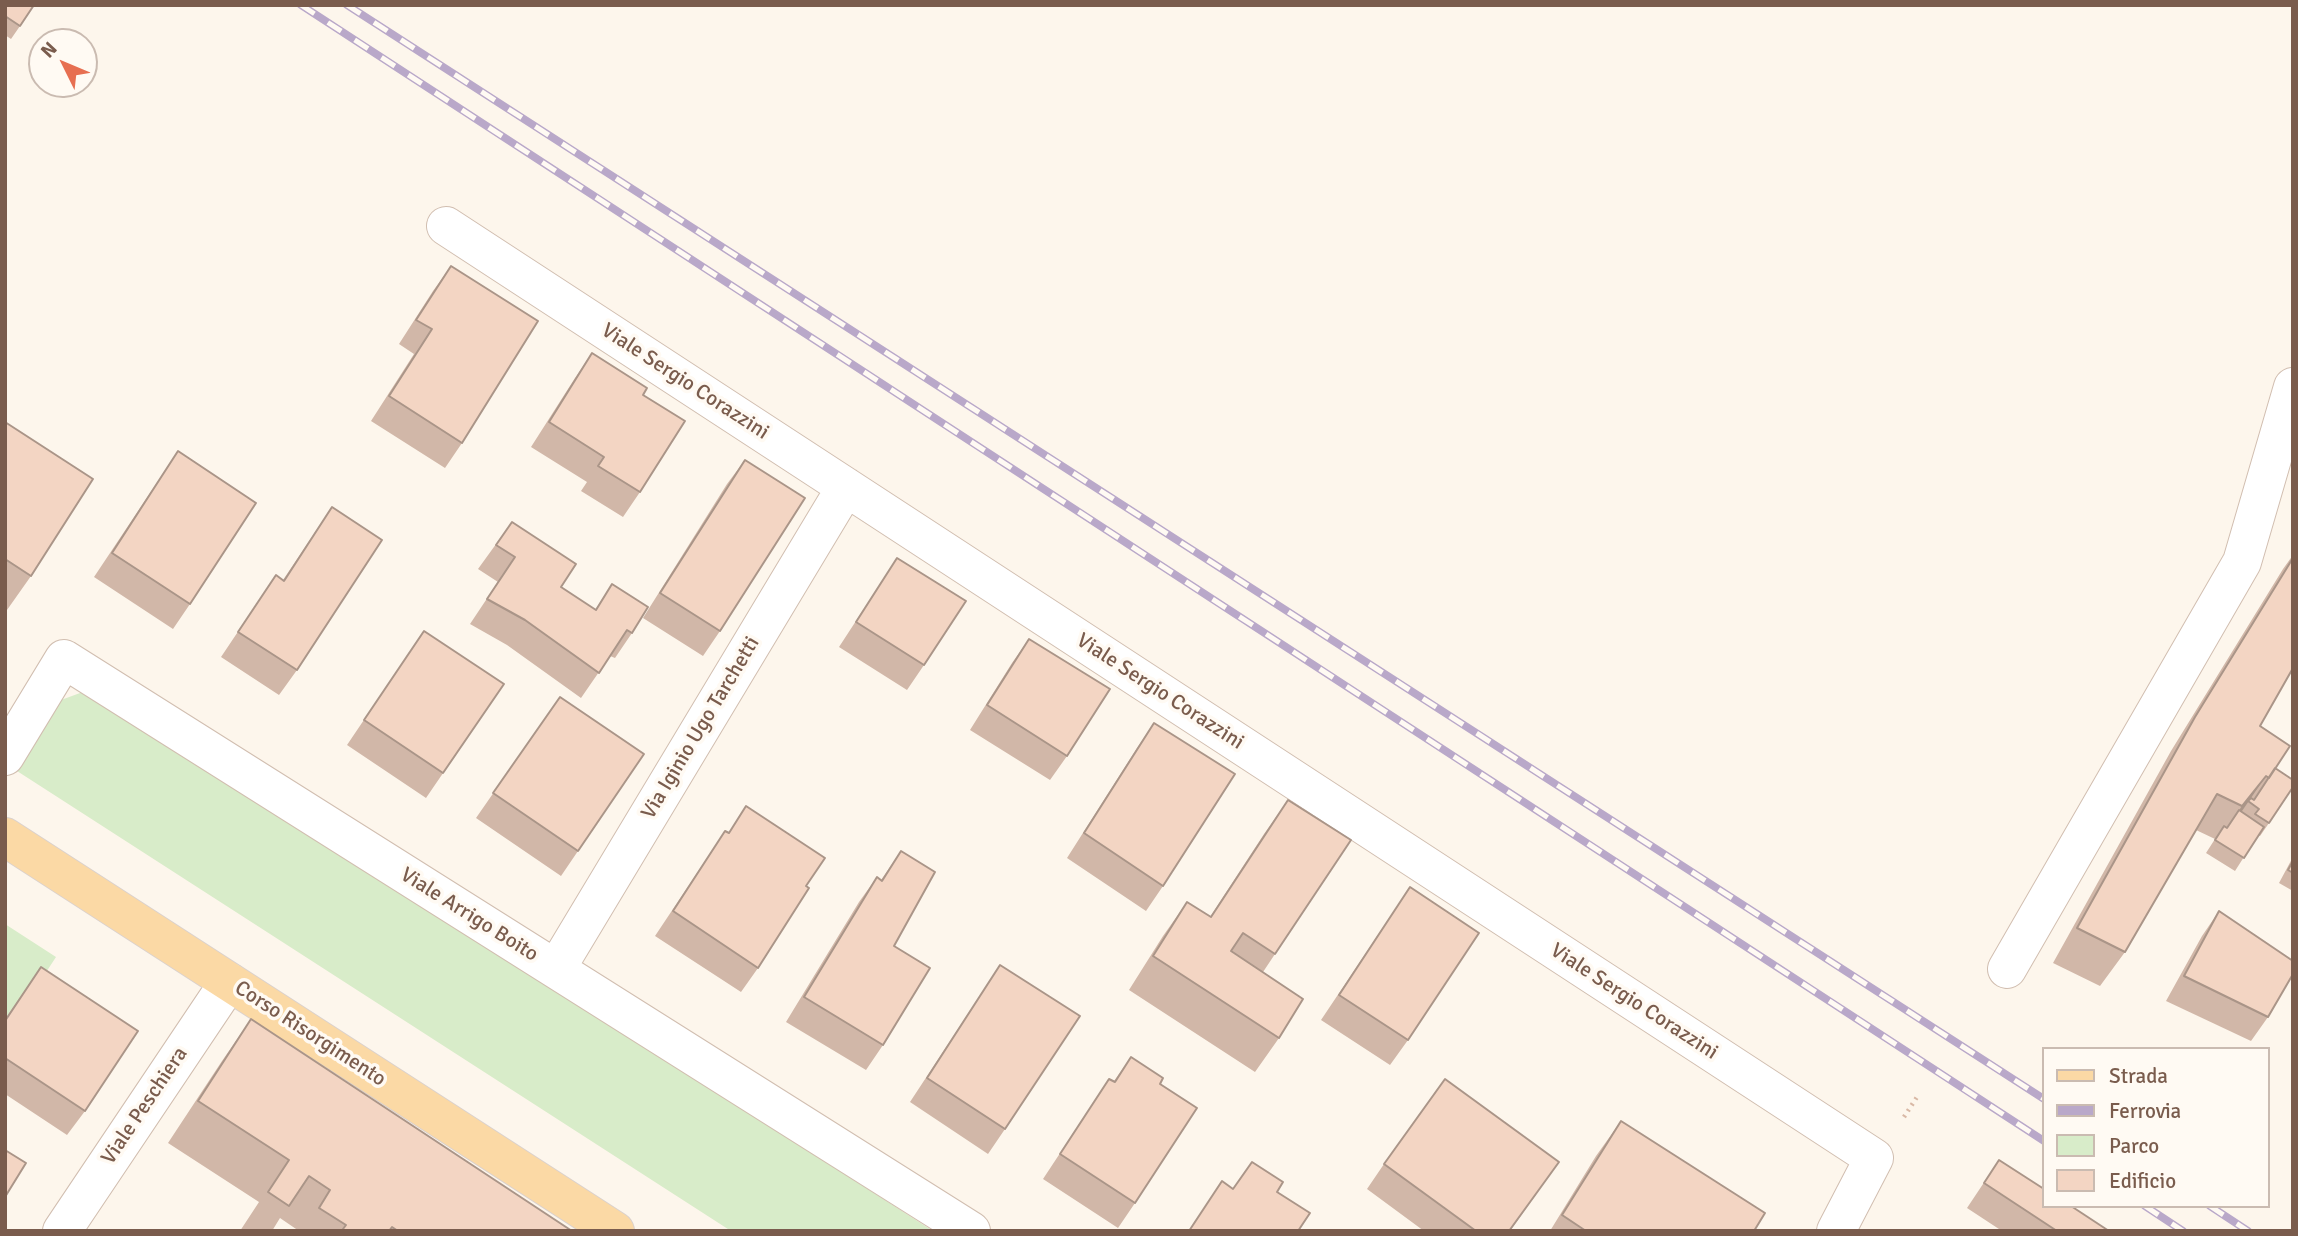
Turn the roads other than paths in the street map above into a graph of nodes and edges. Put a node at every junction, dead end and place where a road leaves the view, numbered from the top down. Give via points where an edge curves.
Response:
1 (446, 226) dead end
2 (2293, 387) edge
3 (846, 487) junction
4 (5, 756) edge
5 (5, 837) edge
6 (555, 969) junction
7 (2007, 969) dead end
8 (229, 982) junction
9 (62, 1231) edge
10 (615, 1231) edge
11 (971, 1231) edge
12 (1836, 1231) edge

1 - 3 street, Viale Sergio Corazzini
2 - 7 street via 2242,562
3 - 6 street, Via Iginio Ugo Tarchetti
3 - 12 street, Viale Sergio Corazzini via 1874,1158
4 - 6 street, Viale Arrigo Boito via 64,659
5 - 8 main road, Corso Risorgimento
6 - 11 street, Viale Arrigo Boito
8 - 9 street, Viale Peschiera
8 - 10 main road, Corso Risorgimento

